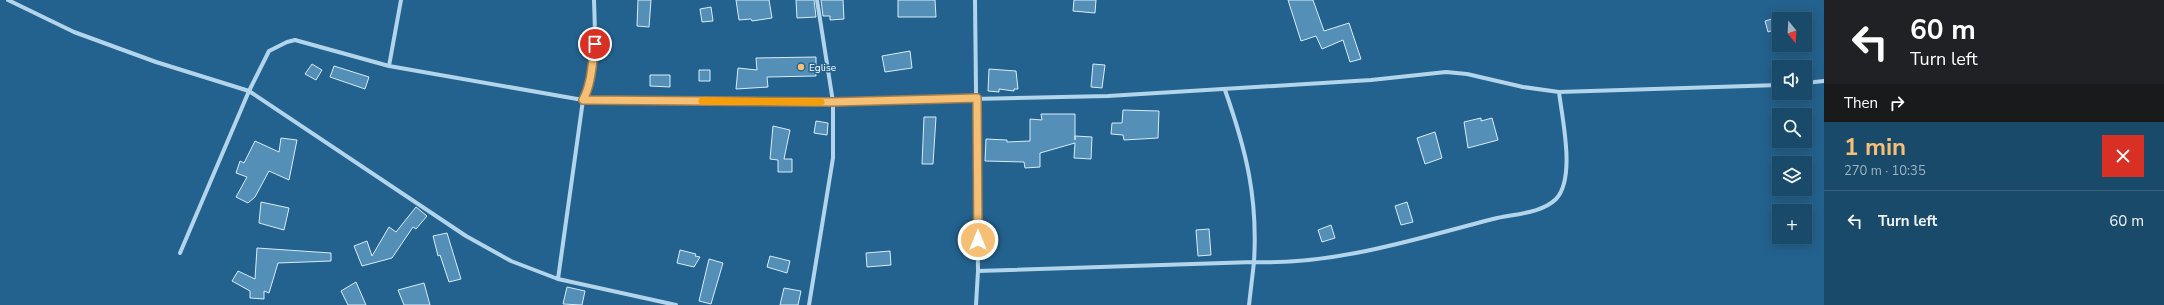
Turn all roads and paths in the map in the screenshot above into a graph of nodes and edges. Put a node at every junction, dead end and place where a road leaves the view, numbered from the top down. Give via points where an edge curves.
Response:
1 (8, 0) edge
2 (402, 0) edge
3 (594, 0) edge
4 (817, 0) edge
5 (975, 0) edge
6 (389, 66) junction
7 (1824, 82) edge
8 (1812, 83) edge
9 (1772, 85) edge
10 (1225, 90) junction
11 (249, 91) junction
12 (1559, 92) junction
13 (977, 98) junction
14 (583, 100) junction
15 (833, 102) junction
16 (180, 253) dead end
17 (1254, 262) junction
18 (978, 271) junction
19 (558, 279) junction
20 (676, 305) edge
21 (809, 305) edge
22 (976, 305) edge
23 (1249, 305) edge

1 - 11 street via 74,32 156,62
2 - 6 street
3 - 14 street via 595,44 588,92
4 - 15 street
5 - 13 street
6 - 11 street via 296,40 269,51
6 - 14 street
7 - 8 street
9 - 12 street
10 - 12 street via 1446,72
10 - 13 street via 1108,96
10 - 17 street via 1240,133 1253,185 1256,240
11 - 16 street
11 - 19 street via 466,236 511,261
12 - 17 street via 1567,158 1564,183 1556,198 1542,207 1402,244 1286,263
13 - 15 street
13 - 18 street
14 - 15 street
14 - 19 street
15 - 21 street via 833,158
17 - 18 street
17 - 23 street
18 - 22 street
19 - 20 street

